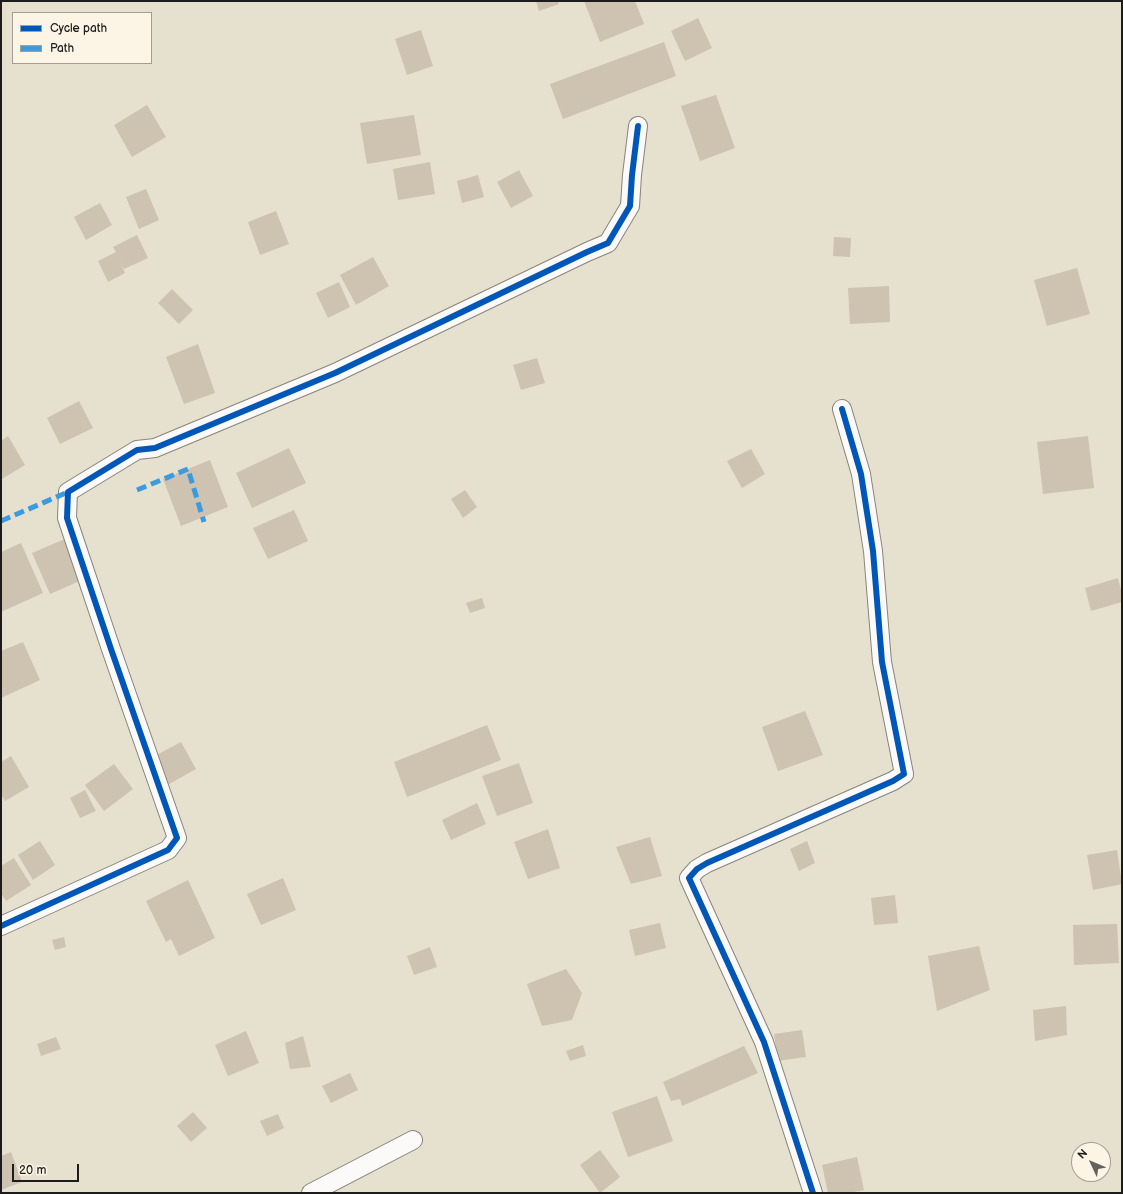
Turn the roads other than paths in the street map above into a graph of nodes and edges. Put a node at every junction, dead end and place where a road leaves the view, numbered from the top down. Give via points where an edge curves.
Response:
1 (638, 126) dead end
2 (842, 409) dead end
3 (1, 926) edge
4 (413, 1140) dead end
5 (310, 1193) edge
6 (813, 1193) edge

1 - 3 street via 630,206 608,243 335,373 155,448 138,450 68,492 67,518 177,838 168,850
2 - 6 street via 861,474 873,551 882,662 904,774 707,863 697,868 689,878 764,1042
4 - 5 street

